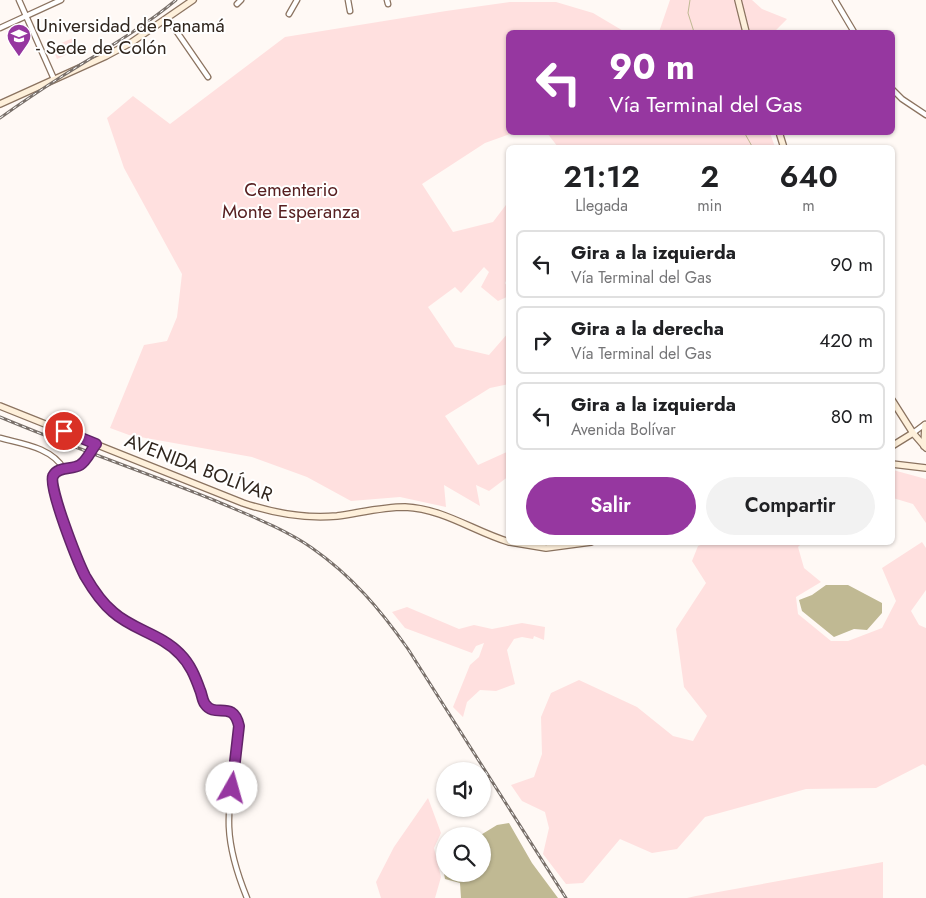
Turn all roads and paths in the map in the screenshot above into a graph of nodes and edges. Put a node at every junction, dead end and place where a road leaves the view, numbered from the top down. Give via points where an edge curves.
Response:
1 (19, 0) edge
2 (61, 0) edge
3 (193, 0) edge
4 (242, 0) edge
5 (296, 0) edge
6 (348, 0) edge
7 (738, 0) edge
8 (835, 0) edge
9 (237, 4) dead end
10 (350, 11) dead end
11 (289, 14) dead end
12 (26, 16) junction
13 (168, 19) junction
14 (0, 28) edge
15 (746, 30) edge
16 (853, 30) edge
17 (208, 77) dead end
18 (54, 79) junction
19 (895, 92) edge
20 (0, 104) edge
21 (926, 115) edge
22 (895, 405) edge
23 (0, 406) edge
24 (926, 424) edge
25 (913, 433) junction
26 (0, 438) edge
27 (96, 444) junction
28 (895, 444) edge
29 (925, 447) edge
30 (895, 464) edge
31 (926, 468) edge
32 (64, 469) junction
33 (506, 541) edge
34 (528, 545) edge
35 (568, 545) edge
36 (247, 898) edge

1 - 12 street
2 - 12 street
3 - 13 main road
4 - 9 street
5 - 11 street
6 - 10 street
7 - 15 main road
8 - 16 street
12 - 14 street
12 - 18 street
13 - 17 street
13 - 18 main road via 106,56
18 - 20 main road
19 - 21 street
22 - 25 main road
23 - 27 main road, AVENIDA BOLÍVAR
24 - 25 street
24 - 29 main road
25 - 28 main road
25 - 29 main road
26 - 32 street via 42,450
27 - 32 street via 83,463
27 - 33 main road, AVENIDA BOLÍVAR via 243,503 277,513 322,517 404,507 464,522
30 - 31 main road
32 - 36 street via 54,475 52,482 60,512 85,575 106,606 180,654 195,675 208,708 230,711 237,717 239,726 229,828 232,852
34 - 35 main road, AVENIDA BOLÍVAR via 546,548

